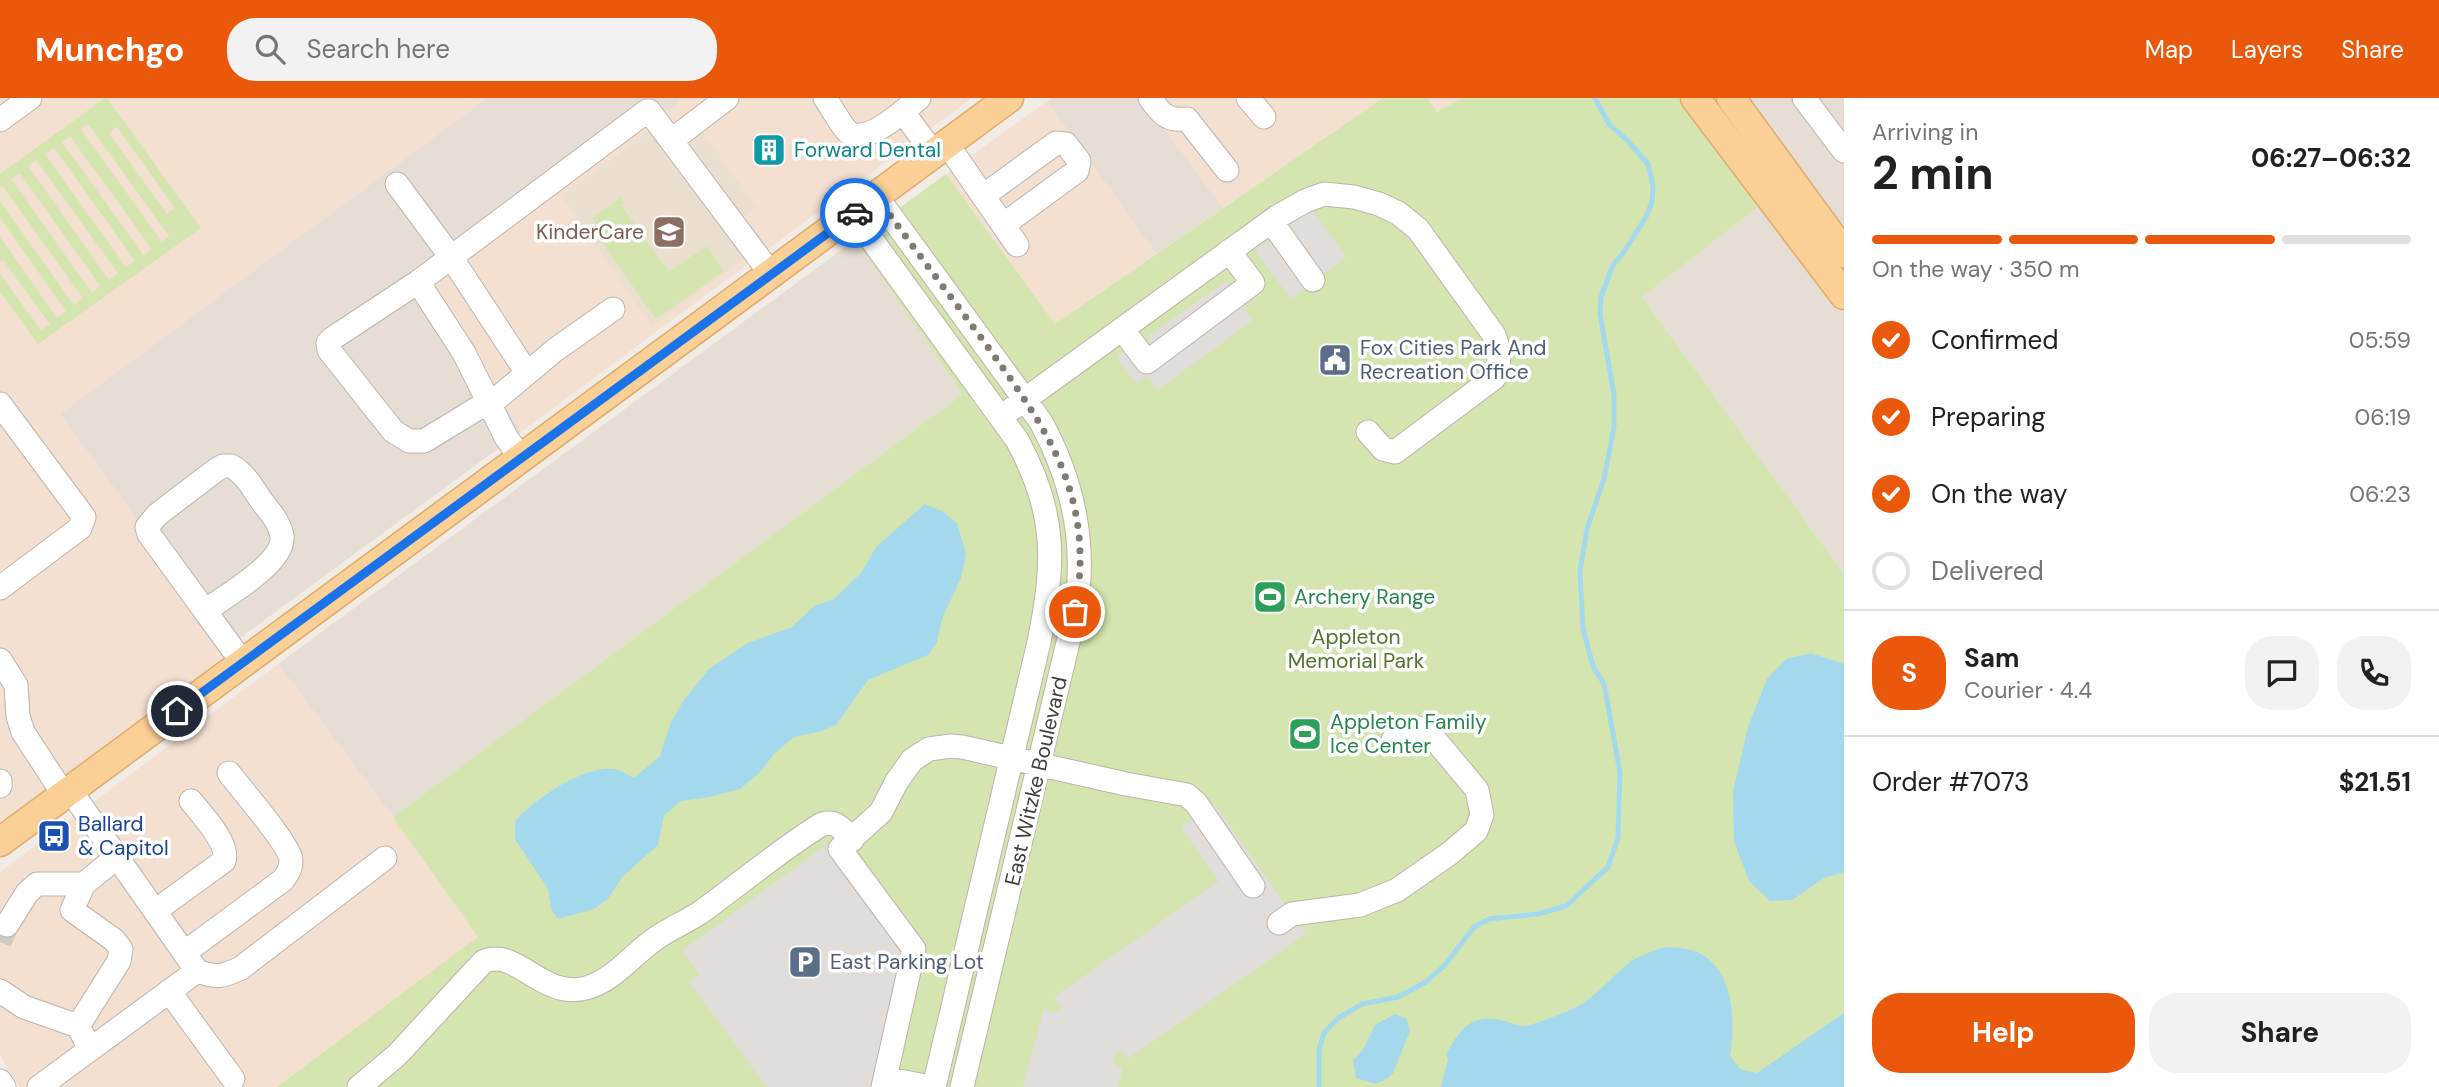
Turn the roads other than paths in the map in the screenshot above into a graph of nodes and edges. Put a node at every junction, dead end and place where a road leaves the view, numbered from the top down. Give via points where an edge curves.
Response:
1 (727, 98) edge
2 (825, 98) edge
3 (1009, 98) edge
4 (1150, 98) edge
5 (1248, 98) edge
6 (1695, 98) edge
7 (1731, 98) edge
8 (1804, 98) edge
9 (911, 105) edge
10 (1264, 117) dead end
11 (1836, 123) edge
12 (672, 139) junction
13 (941, 149) junction
14 (1844, 152) edge
15 (1227, 170) dead end
16 (397, 184) dead end
17 (877, 197) junction
18 (983, 197) junction
19 (853, 214) junction
20 (1271, 221) junction
21 (1003, 225) junction
22 (1017, 245) dead end
23 (1229, 251) junction
24 (1844, 253) edge
25 (451, 257) junction
26 (771, 274) junction
27 (1313, 279) dead end
28 (418, 282) junction
29 (1844, 295) edge
30 (613, 309) dead end
31 (1122, 329) junction
32 (527, 373) junction
33 (1025, 399) junction
34 (489, 403) junction
35 (0, 404) edge
36 (1000, 416) junction
37 (1368, 432) dead end
38 (521, 458) junction
39 (0, 588) edge
40 (205, 611) junction
41 (0, 660) edge
42 (243, 663) junction
43 (9, 722) edge
44 (1393, 740) dead end
45 (1012, 757) junction
46 (1040, 764) junction
47 (229, 773) dead end
48 (67, 792) junction
49 (191, 801) dead end
50 (852, 840) junction
51 (0, 842) edge
52 (117, 857) junction
53 (385, 859) dead end
54 (84, 884) junction
55 (1253, 886) dead end
56 (155, 911) junction
57 (1279, 923) dead end
58 (7, 925) dead end
59 (190, 962) junction
60 (0, 991) edge
61 (169, 991) junction
62 (78, 1026) junction
63 (90, 1049) junction
64 (66, 1079) edge
65 (233, 1079) dead end
66 (0, 1081) edge
67 (884, 1082) edge
68 (4, 1087) edge
69 (39, 1087) edge
70 (359, 1087) edge
71 (932, 1087) edge
72 (962, 1087) edge

1 - 12 street
2 - 9 street via 848,132 857,136 870,133
3 - 13 main road
4 - 15 street via 1159,111 1174,120 1187,119
5 - 10 street
6 - 29 main road
7 - 24 main road
8 - 11 street
9 - 13 street
11 - 14 street
12 - 25 street via 647,111
12 - 26 street
13 - 17 main road
13 - 18 street
16 - 25 street
17 - 19 main road
17 - 33 street, East Witzke Boulevard
18 - 21 street
18 - 21 street via 1056,142 1066,144 1079,161 1077,171
19 - 26 main road
19 - 36 street, East Witzke Boulevard
20 - 23 street
20 - 27 street
20 - 37 street via 1324,194 1354,197 1398,213 1418,229 1494,335 1500,356 1489,383 1395,452 1383,449
21 - 22 street
23 - 31 street
23 - 31 street via 1252,283 1147,362
25 - 28 street
25 - 32 street
26 - 38 main road
28 - 34 street via 464,353
28 - 34 street via 333,338 329,350 393,431 409,441 424,441
30 - 32 street
31 - 33 street
32 - 34 street
33 - 36 street
33 - 46 street, East Witzke Boulevard via 1067,479 1080,568 1075,612
34 - 38 street
35 - 39 street via 84,517 80,528
36 - 45 street, East Witzke Boulevard via 1037,481 1051,558 1046,609
38 - 42 main road
40 - 40 street via 270,563 282,546 278,523 231,466 216,470 147,527
40 - 42 street
41 - 43 street via 16,684
42 - 48 main road
43 - 48 street via 23,733
44 - 57 street via 1418,728 1427,730 1477,790 1482,815 1476,831 1398,890 1360,905 1292,914
45 - 46 street
45 - 50 street via 951,746 919,754 881,812
45 - 71 street, East Witzke Boulevard
46 - 55 street via 1187,795
46 - 72 street, East Witzke Boulevard
47 - 59 street via 287,850 290,870
48 - 51 main road
48 - 52 street
49 - 56 street via 223,844 226,858
50 - 67 street via 840,849 914,949
50 - 70 street via 837,825 822,824 596,985 567,991 503,958 483,962 397,1055
52 - 54 street
52 - 56 street
53 - 59 street via 241,968 213,977
54 - 58 street via 37,884
54 - 62 street via 72,910 121,950
56 - 59 street
59 - 61 street
60 - 62 street via 24,1007
61 - 63 street
61 - 65 street
62 - 63 street
63 - 64 street
64 - 69 street
66 - 68 street
67 - 71 street

